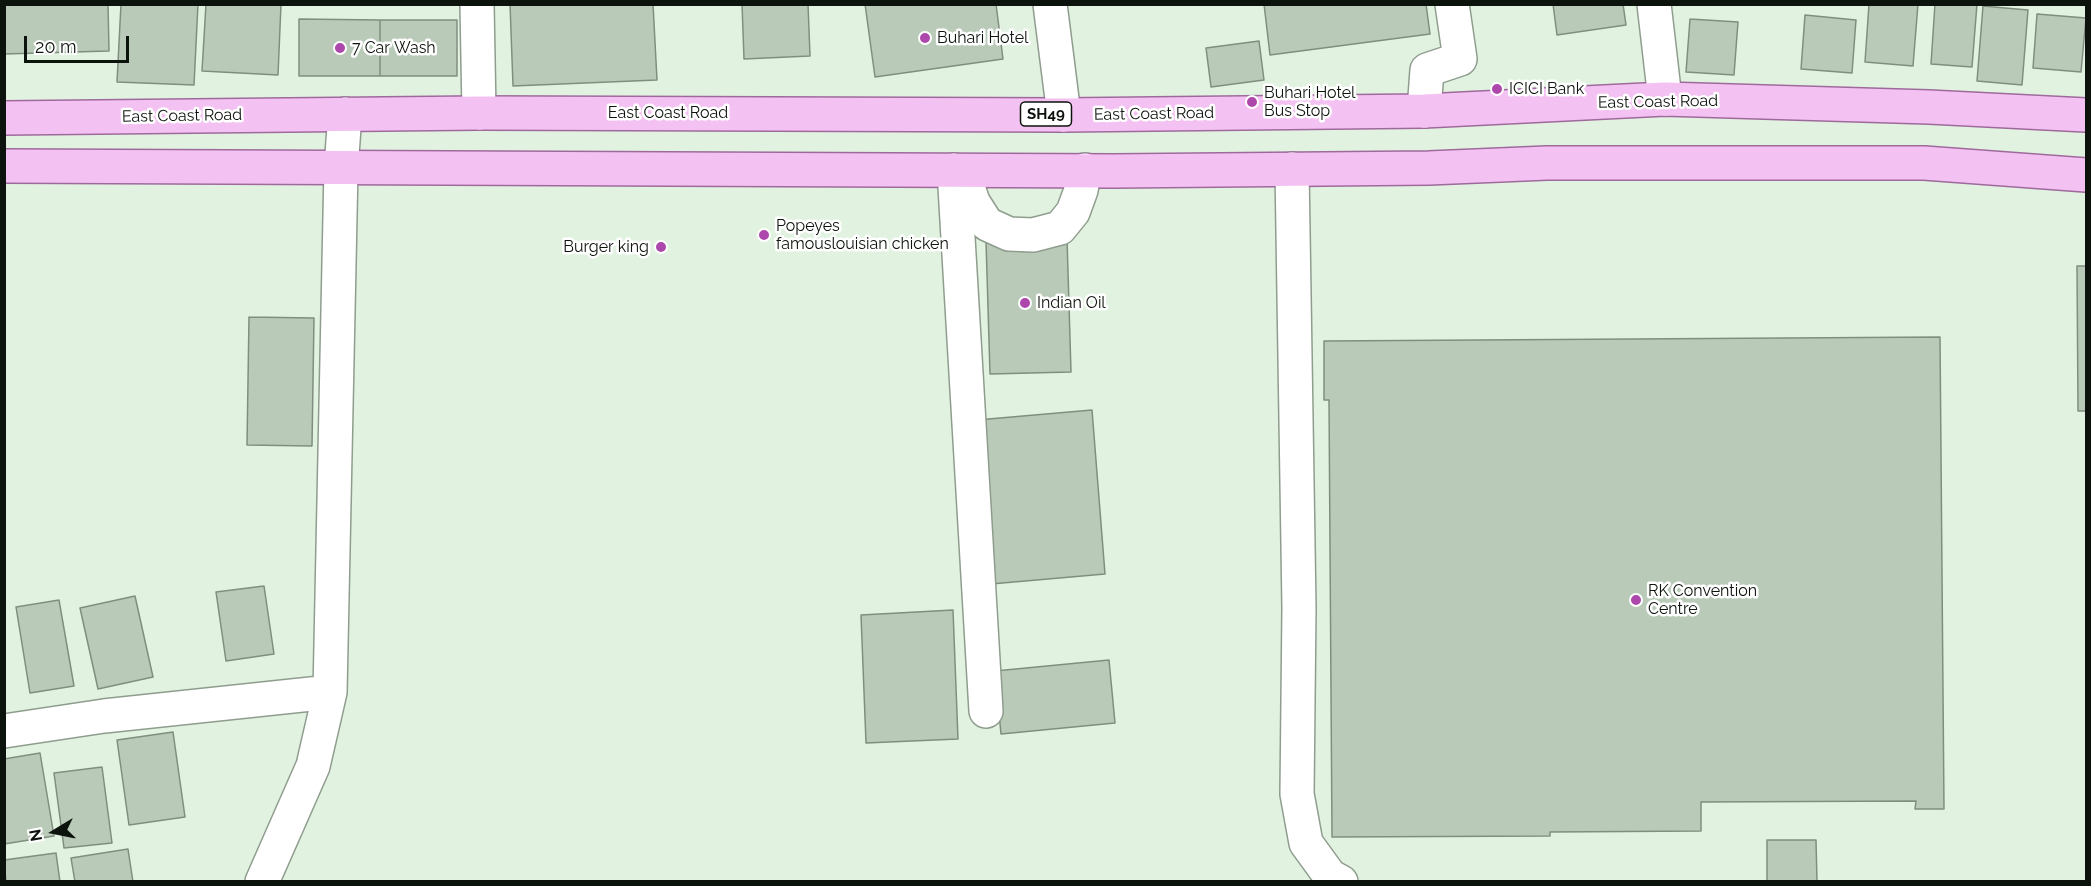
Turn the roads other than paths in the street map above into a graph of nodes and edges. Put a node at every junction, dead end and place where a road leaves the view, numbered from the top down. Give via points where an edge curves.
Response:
1 (477, 4) edge
2 (1050, 4) edge
3 (1452, 4) edge
4 (1654, 4) edge
5 (1665, 99) junction
6 (1424, 111) junction
7 (479, 113) junction
8 (345, 114) junction
9 (1064, 115) junction
10 (2086, 115) edge
11 (4, 118) edge
12 (4, 166) edge
13 (341, 168) junction
14 (1292, 169) junction
15 (1085, 170) junction
16 (958, 171) junction
17 (2086, 174) edge
18 (330, 692) junction
19 (986, 711) dead end
20 (4, 731) edge
21 (262, 882) edge
22 (1341, 882) edge

1 - 7 street
2 - 9 street
3 - 6 street via 1461,59 1427,70
4 - 5 street
5 - 6 main road, East Coast Road / SH49
5 - 10 main road, East Coast Road / SH49
6 - 9 main road, East Coast Road / SH49
7 - 8 main road, East Coast Road / SH49
7 - 9 main road, East Coast Road / SH49
8 - 11 main road, East Coast Road / SH49
8 - 13 street
12 - 13 main road
13 - 16 main road
13 - 18 street
14 - 15 main road
14 - 17 main road via 1547,163 1924,163
14 - 22 street via 1299,608 1297,794 1306,843 1330,876
15 - 16 main road
15 - 16 street via 1073,212 1060,228 1033,235 1009,234 987,224
16 - 19 street
18 - 20 street via 104,716
18 - 21 street via 313,766

